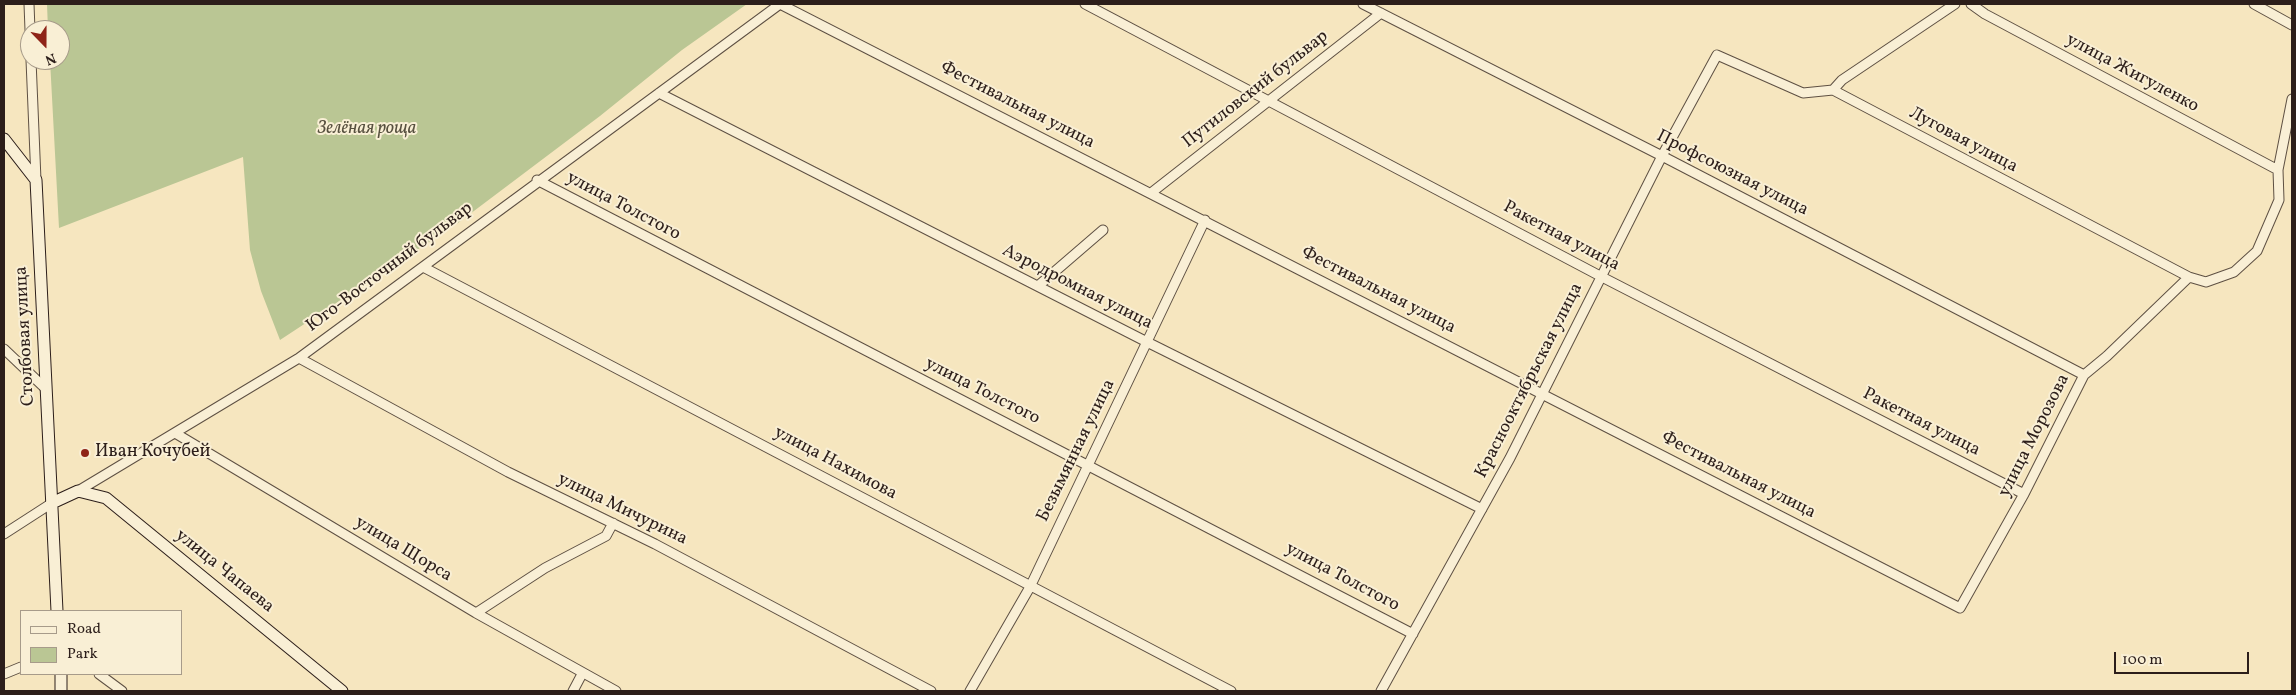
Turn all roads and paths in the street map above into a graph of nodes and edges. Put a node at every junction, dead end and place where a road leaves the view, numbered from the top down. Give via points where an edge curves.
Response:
1 (29, 4) edge
2 (780, 4) edge
3 (1085, 4) edge
4 (1363, 4) edge
5 (1956, 4) edge
6 (1971, 4) edge
7 (2254, 4) edge
8 (1381, 13) junction
9 (30, 20) edge
10 (2292, 25) edge
11 (31, 70) edge
12 (1833, 90) junction
13 (659, 92) junction
14 (2292, 99) edge
15 (1267, 101) junction
16 (4, 139) edge
17 (1662, 156) junction
18 (2278, 170) junction
19 (36, 180) junction
20 (537, 180) junction
21 (1151, 193) junction
22 (1205, 220) junction
23 (1104, 230) dead end
24 (423, 267) junction
25 (1602, 277) junction
26 (2189, 277) junction
27 (1038, 286) junction
28 (1147, 342) junction
29 (4, 349) edge
30 (299, 358) junction
31 (2084, 375) junction
32 (46, 389) junction
33 (1542, 394) junction
34 (175, 433) junction
35 (1089, 464) junction
36 (78, 491) junction
37 (2024, 494) junction
38 (52, 503) junction
39 (1482, 508) junction
40 (613, 523) junction
41 (4, 534) edge
42 (1030, 587) junction
43 (1960, 608) joint
44 (58, 610) edge
45 (476, 613) junction
46 (1414, 634) junction
47 (20, 667) edge
48 (4, 674) edge
49 (582, 674) junction
50 (60, 675) edge
51 (100, 675) edge
52 (61, 691) edge
53 (122, 691) edge
54 (342, 691) edge
55 (573, 691) edge
56 (616, 691) edge
57 (931, 691) edge
58 (970, 691) edge
59 (1230, 691) edge
60 (1381, 691) edge

1 - 9 street
2 - 13 street, Юго-Восточный бульвар
2 - 21 street, Фестивальная улица
3 - 15 street, Ракетная улица
4 - 8 street, Профсоюзная улица
5 - 12 street via 1842,80
6 - 18 street, улица Жигуленко
7 - 10 street
8 - 15 street, Путиловский бульвар
8 - 17 street, Профсоюзная улица
11 - 19 street, Столбовая улица
12 - 17 street, Краснооктябрьская улица via 1803,93 1717,56
12 - 26 street, Луговая улица
13 - 20 street, Юго-Восточный бульвар
13 - 27 street, Аэродромная улица
14 - 18 street
15 - 21 street, Путиловский бульвар
15 - 25 street, Ракетная улица
16 - 19 main road
17 - 25 street, Краснооктябрьская улица
17 - 31 street, Профсоюзная улица
18 - 26 street via 2279,200 2257,251 2234,272 2206,282
19 - 32 main road, Столбовая улица
20 - 24 street, Юго-Восточный бульвар
20 - 35 street, улица Толстого
21 - 22 street, Фестивальная улица
22 - 28 street, Безымянная улица
22 - 33 street, Фестивальная улица
23 - 27 street
24 - 30 street, Юго-Восточный бульвар
24 - 42 street, улица Нахимова
25 - 33 street, Краснооктябрьская улица
25 - 37 street, Ракетная улица
26 - 31 street, улица Морозова
27 - 28 street, Аэродромная улица
28 - 35 street, Безымянная улица
28 - 39 street, Аэродромная улица
29 - 32 street
30 - 34 street, Юго-Восточный бульвар
30 - 40 street, улица Мичурина via 508,472
31 - 37 street, улица Морозова
32 - 38 main road, Столбовая улица
33 - 39 street, Краснооктябрьская улица
33 - 43 street, Фестивальная улица
34 - 36 street, Юго-Восточный бульвар
34 - 45 street, улица Щорса
35 - 42 street, Безымянная улица
35 - 46 street, улица Толстого
36 - 38 main road, Юго-Восточный бульвар
36 - 54 main road, улица Чапаева via 106,498
37 - 43 street, улица Морозова
38 - 41 street, Юго-Восточный бульвар
38 - 44 main road, Столбовая улица
39 - 46 street, Краснооктябрьская улица
40 - 45 street via 606,536 545,568
40 - 57 street, улица Мичурина
42 - 58 street, Безымянная улица
42 - 59 street, улица Нахимова
45 - 49 street, улица Щорса
46 - 60 street, Краснооктябрьская улица
47 - 48 street
49 - 55 street
49 - 56 street, улица Щорса
50 - 52 main road
51 - 53 street

